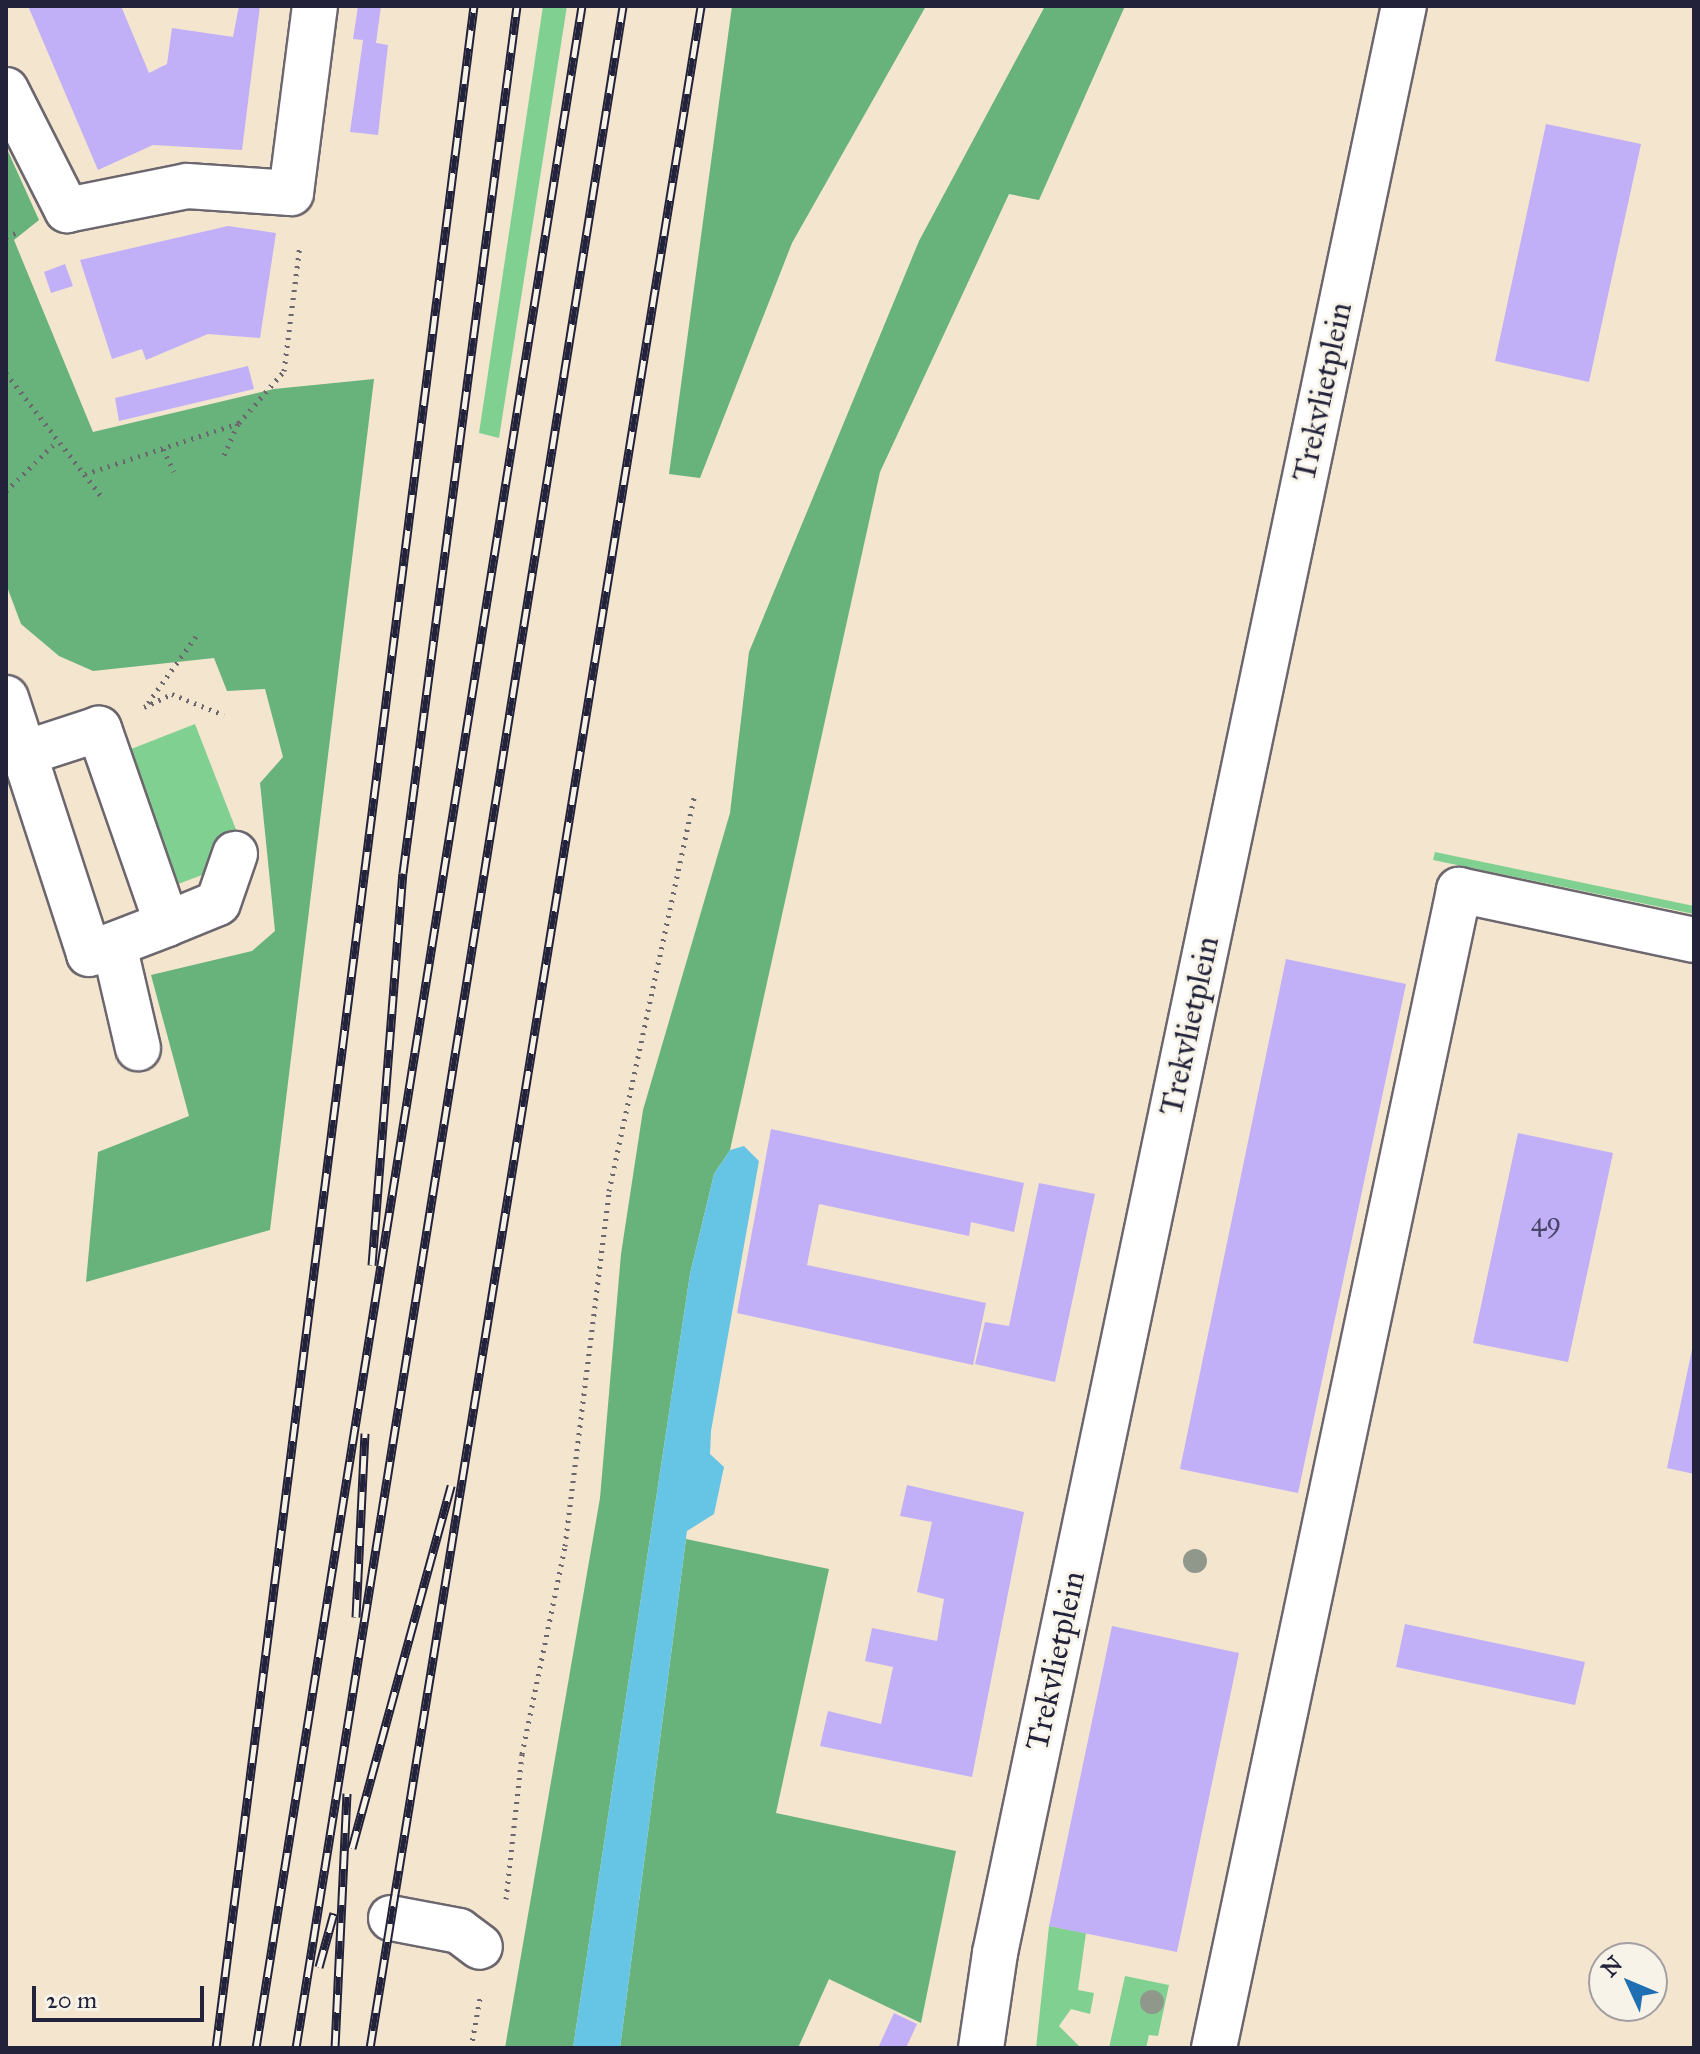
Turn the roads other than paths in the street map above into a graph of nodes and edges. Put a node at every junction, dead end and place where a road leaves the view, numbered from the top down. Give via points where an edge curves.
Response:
1 (315, 6) edge
2 (1404, 6) edge
3 (6, 90) edge
4 (6, 698) edge
5 (25, 753) junction
6 (235, 854) dead end
7 (167, 924) junction
8 (1694, 940) edge
9 (114, 945) junction
10 (138, 1048) dead end
11 (391, 1918) dead end
12 (492, 1930) road end
13 (981, 2048) edge
14 (1214, 2048) edge

1 - 3 street via 291,193 187,186 67,210
2 - 13 street, Trekvlietplein via 995,1953
4 - 5 street
5 - 7 street via 99,729
5 - 9 street via 89,954
6 - 7 street via 218,903
7 - 9 street
8 - 14 street via 1459,890
9 - 10 street
11 - 12 street via 459,1931

